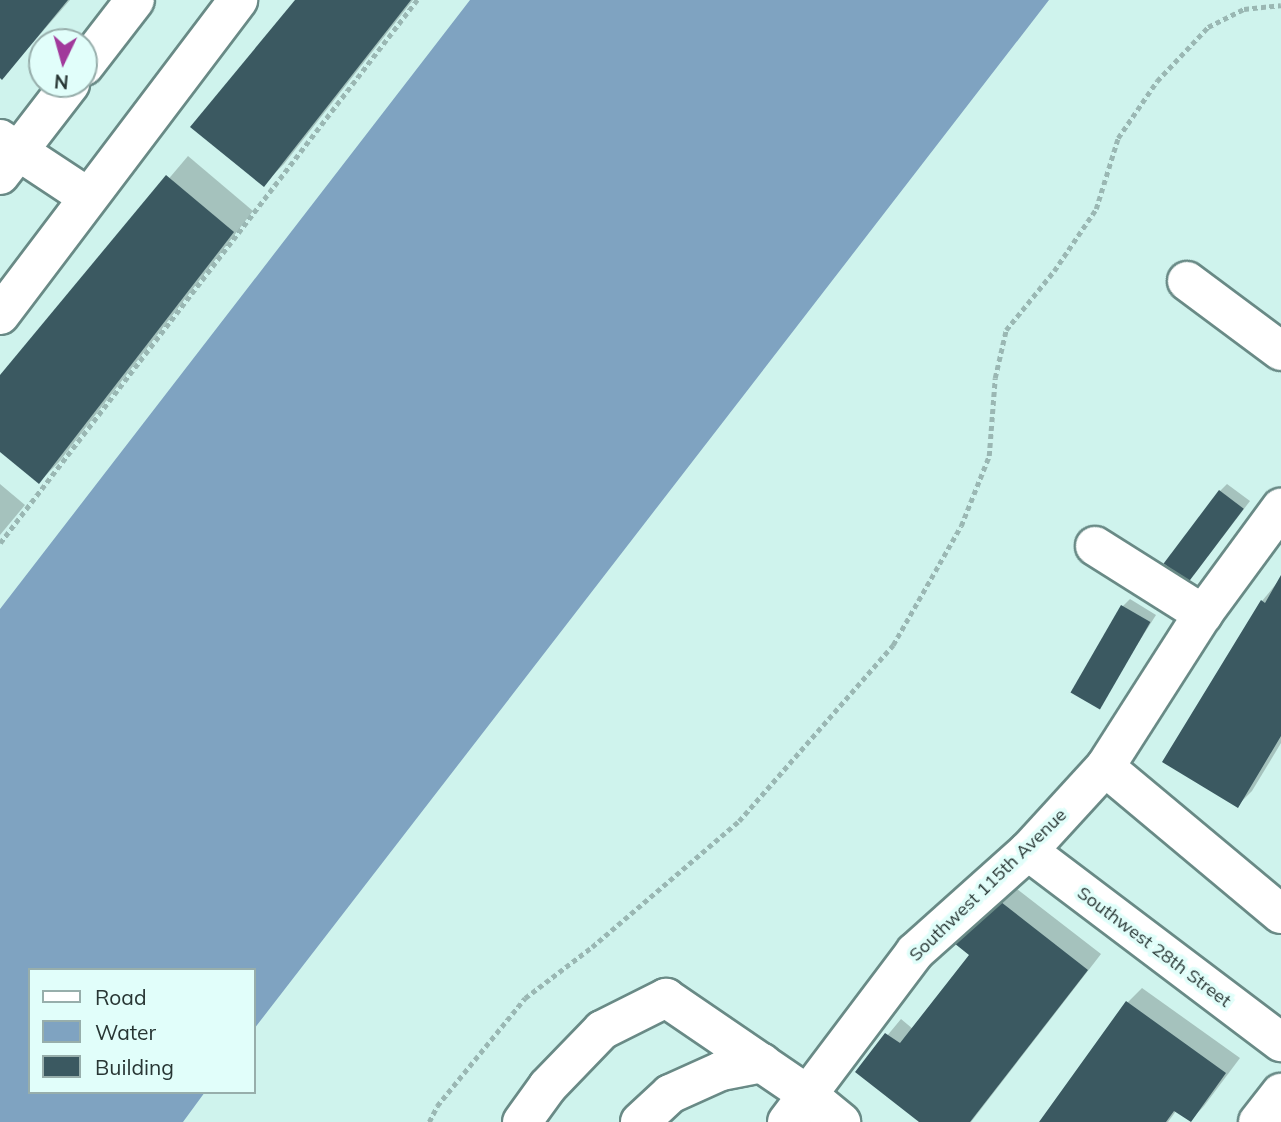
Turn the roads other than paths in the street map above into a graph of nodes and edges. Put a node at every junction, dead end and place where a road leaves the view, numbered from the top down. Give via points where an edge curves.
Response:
1 (135, 0) edge
2 (238, 0) edge
3 (98, 48) edge
4 (57, 98) edge
5 (6, 155) edge
6 (88, 197) junction
7 (1187, 281) dead end
8 (0, 314) edge
9 (1281, 351) edge
10 (1281, 508) edge
11 (1095, 546) dead end
12 (1203, 614) junction
13 (1105, 767) junction
14 (1028, 851) junction
15 (1281, 914) edge
16 (1281, 1042) edge
17 (762, 1063) junction
18 (1281, 1093) edge
19 (797, 1109) edge
20 (522, 1122) edge
21 (640, 1122) edge
22 (841, 1122) edge
23 (1258, 1122) edge

1 - 3 street
2 - 6 street
4 - 5 street
5 - 6 street
6 - 8 street
7 - 9 street
10 - 12 street, Southwest 115th Avenue
11 - 12 street
12 - 13 street, Southwest 115th Avenue
13 - 14 street, Southwest 115th Avenue
13 - 15 street
14 - 16 street, Southwest 28th Street
14 - 19 street, Southwest 115th Avenue via 915,952
17 - 19 street
17 - 20 street via 666,998 602,1030 548,1086
17 - 21 street via 722,1072 670,1094
18 - 23 street
19 - 22 street

